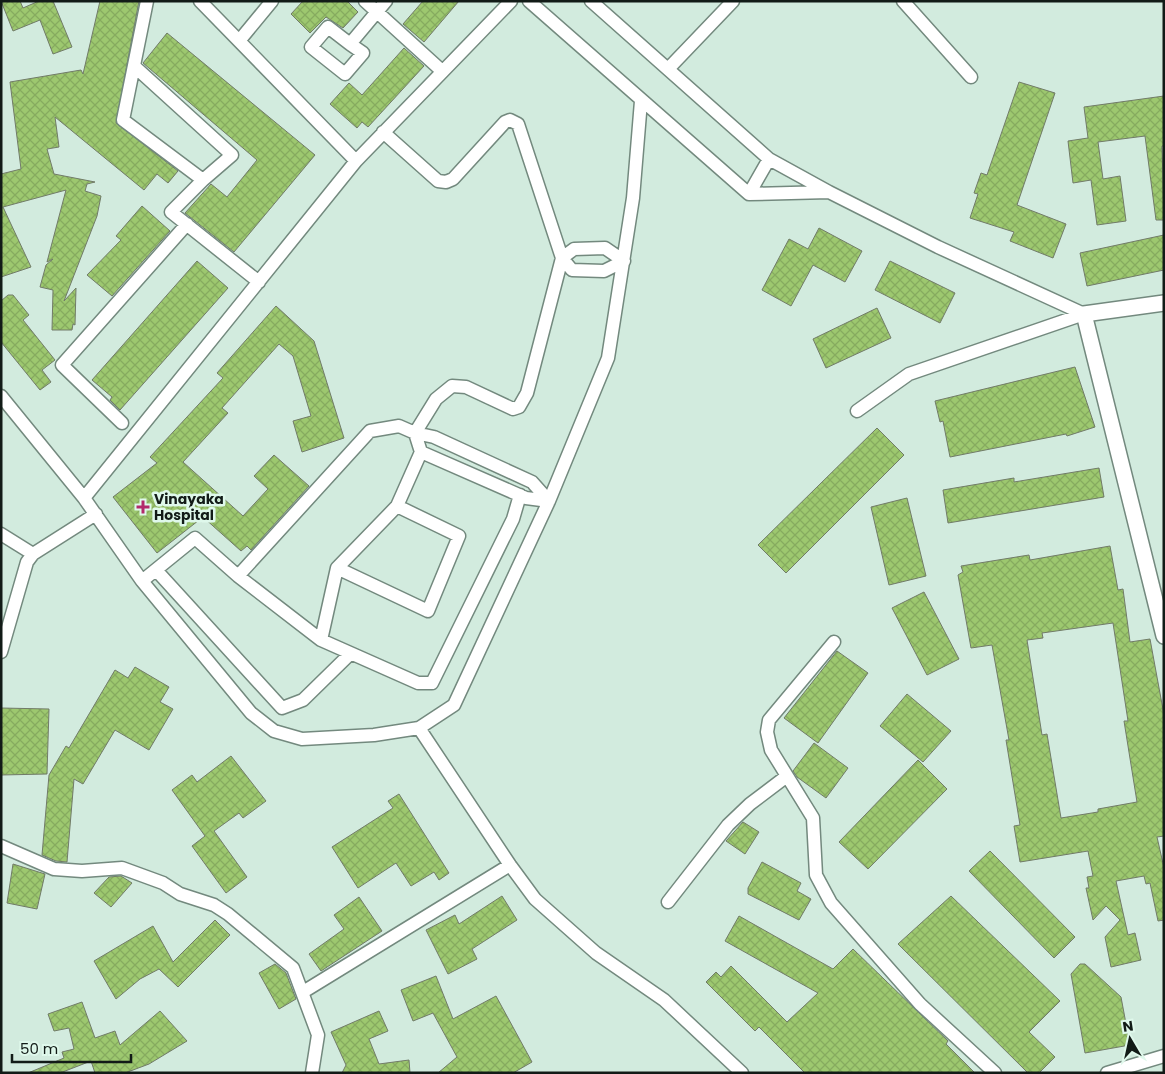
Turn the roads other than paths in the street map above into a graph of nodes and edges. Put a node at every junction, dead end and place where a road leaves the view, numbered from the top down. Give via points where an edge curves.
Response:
1 (147, 1) edge
2 (200, 1) edge
3 (272, 1) edge
4 (365, 1) edge
5 (386, 1) edge
6 (510, 1) edge
7 (529, 1) edge
8 (591, 1) edge
9 (733, 1) edge
10 (903, 1) edge
11 (378, 12) junction
12 (239, 41) junction
13 (350, 44) dead end
14 (134, 66) junction
15 (668, 69) junction
16 (442, 71) junction
17 (971, 77) dead end
18 (641, 101) junction
19 (383, 132) junction
20 (769, 159) junction
21 (356, 161) junction
22 (203, 180) junction
23 (829, 192) junction
24 (749, 194) junction
25 (187, 224) junction
26 (562, 258) junction
27 (624, 261) junction
28 (259, 282) junction
29 (1164, 303) edge
30 (1084, 314) junction
31 (3, 399) edge
32 (857, 411) dead end
33 (122, 422) dead end
34 (415, 433) junction
35 (421, 452) junction
36 (520, 495) junction
37 (84, 498) junction
38 (549, 501) junction
39 (397, 506) junction
40 (96, 514) junction
41 (1, 534) edge
42 (33, 554) junction
43 (337, 568) junction
44 (156, 570) junction
45 (238, 576) junction
46 (142, 581) junction
47 (1164, 636) edge
48 (321, 640) junction
49 (834, 642) dead end
50 (1, 652) edge
51 (350, 654) junction
52 (419, 728) junction
53 (787, 776) junction
54 (1, 846) edge
55 (510, 865) junction
56 (668, 902) dead end
57 (303, 992) junction
58 (1164, 1056) edge
59 (312, 1073) edge
60 (742, 1073) edge
61 (995, 1073) edge
62 (1107, 1073) edge

1 - 14 street
2 - 12 street
3 - 12 street
4 - 11 street
5 - 11 street
6 - 16 street
7 - 18 street
8 - 15 street
9 - 15 street
10 - 17 street
11 - 13 street
11 - 16 street
12 - 21 street
14 - 22 street via 123,120
14 - 22 street via 232,155
15 - 20 street
16 - 19 street
18 - 24 street
18 - 27 street
19 - 21 street
19 - 26 street via 438,181 446,182 453,179 505,122 514,121 518,124
20 - 23 street
20 - 24 street
21 - 28 street
22 - 25 street via 172,212
23 - 24 street
23 - 30 street via 938,247
25 - 28 street
25 - 33 street via 62,365
26 - 27 street via 574,249 604,248
26 - 27 street via 572,270 604,271
26 - 34 street via 526,394 519,407 513,409 466,387 452,386 436,399
27 - 38 street via 608,358
28 - 37 street
29 - 30 street
30 - 32 street via 909,374
30 - 47 street
31 - 37 street
34 - 35 street
34 - 38 street via 434,437 532,482
34 - 45 street via 400,426 370,430
35 - 36 street
35 - 39 street
36 - 38 street
36 - 51 street via 513,519 432,683 418,683
37 - 40 street
38 - 52 street via 454,705
39 - 43 street
39 - 43 street via 459,536 428,611
40 - 42 street
40 - 46 street
41 - 42 street
42 - 50 street via 26,562
43 - 48 street
44 - 45 street via 194,538
44 - 46 street
44 - 51 street via 282,708 303,700
45 - 48 street
46 - 52 street via 251,713 274,731 302,739
48 - 51 street
49 - 53 street via 769,720 767,732 771,750
52 - 55 street
53 - 56 street via 728,825
53 - 61 street via 813,818 816,876 831,903 920,1004
54 - 57 street via 54,869 122,868 214,905 293,968
55 - 57 street
55 - 60 street via 535,899 596,953 664,1000
57 - 59 street via 318,1035
58 - 62 street

